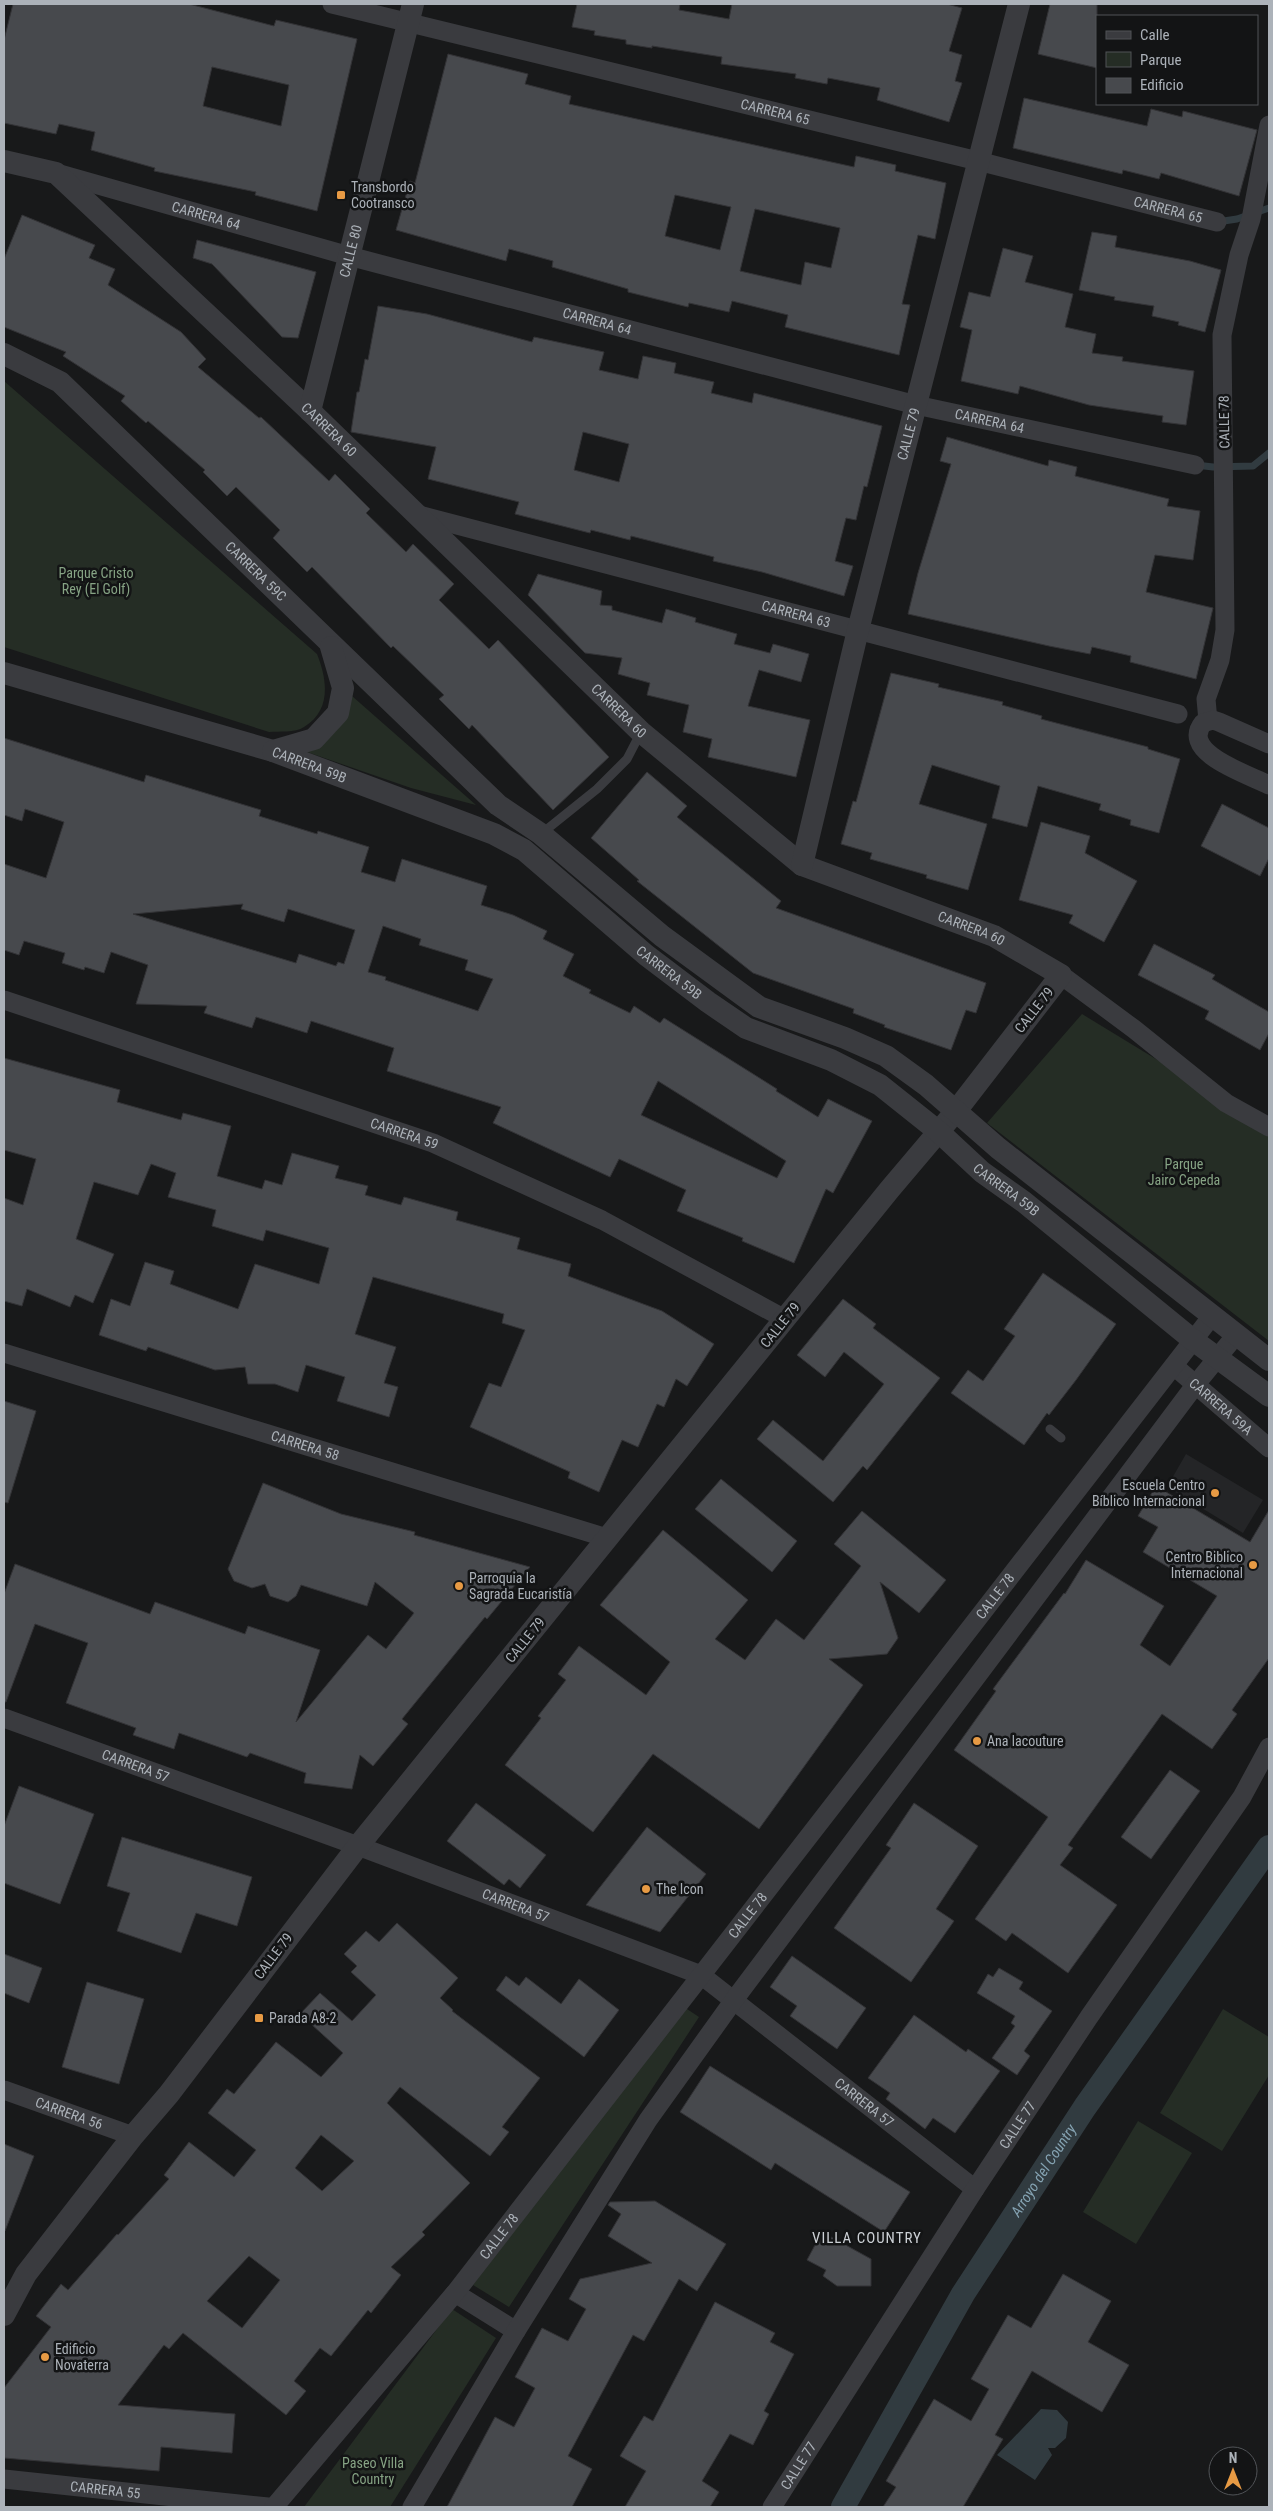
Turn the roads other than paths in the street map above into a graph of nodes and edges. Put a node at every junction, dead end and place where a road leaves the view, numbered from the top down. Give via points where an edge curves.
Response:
1 (332, 4) edge
2 (1018, 4) edge
3 (411, 14) edge
4 (1269, 125) edge
5 (4, 161) edge
6 (978, 161) junction
7 (56, 173) junction
8 (1217, 222) dead end
9 (349, 256) junction
10 (4, 354) edge
11 (916, 405) junction
12 (310, 411) junction
13 (1195, 465) dead end
14 (413, 514) junction
15 (858, 630) junction
16 (331, 647) junction
17 (4, 673) edge
18 (1178, 714) dead end
19 (1208, 721) junction
20 (641, 732) junction
21 (1269, 744) edge
22 (273, 751) junction
23 (1269, 785) edge
24 (498, 805) joint
25 (541, 834) junction
26 (802, 865) junction
27 (662, 936) junction
28 (646, 955) junction
29 (1061, 975) junction
30 (4, 1000) edge
31 (956, 1110) junction
32 (1269, 1127) edge
33 (939, 1132) junction
34 (1212, 1316) junction
35 (785, 1319) junction
36 (1236, 1335) junction
37 (1194, 1340) junction
38 (4, 1353) edge
39 (1218, 1359) junction
40 (1269, 1360) edge
41 (1174, 1366) junction
42 (1196, 1384) junction
43 (1269, 1396) edge
44 (1050, 1429) dead end
45 (1061, 1438) dead end
46 (1269, 1448) edge
47 (607, 1538) junction
48 (4, 1718) edge
49 (1269, 1747) edge
50 (358, 1846) junction
51 (701, 1975) junction
52 (734, 2000) junction
53 (4, 2090) edge
54 (133, 2136) junction
55 (974, 2189) junction
56 (455, 2293) junction
57 (4, 2315) edge
58 (516, 2331) junction
59 (4, 2480) edge
60 (268, 2507) edge
61 (274, 2507) edge
62 (412, 2507) edge
63 (772, 2507) edge

1 - 3 street, CARRERA 65
2 - 6 street, CALLE 79
3 - 6 street, CARRERA 65
3 - 9 street, CALLE 80
4 - 19 street, CALLE 78 via 1251,219 1239,255 1222,336 1225,630 1220,660 1206,699
5 - 7 street, CARRERA 64
6 - 8 street, CARRERA 65
6 - 11 street, CALLE 79
7 - 9 street, CARRERA 64
7 - 12 street, CARRERA 60
9 - 11 street, CARRERA 64
9 - 12 street, CALLE 80
10 - 16 street, CARRERA 59C via 60,382
11 - 13 street, CARRERA 64
11 - 15 street, CALLE 79
12 - 14 street, CARRERA 60
14 - 15 street, CARRERA 63
14 - 20 street, CARRERA 60
15 - 18 street, CARRERA 63
15 - 26 street, CALLE 79
16 - 22 street via 343,688 338,713 314,739
16 - 24 street, CARRERA 59C
17 - 22 street, CARRERA 59B
19 - 21 street via 1219,722
19 - 23 street via 1199,728 1198,744 1202,750
20 - 25 lane via 627,759 597,789
20 - 26 street, CARRERA 60
22 - 28 street, CARRERA 59B via 494,834 524,850
24 - 25 street, CARRERA 59B
25 - 27 street, CARRERA 59B
26 - 29 street, CARRERA 60 via 994,936
27 - 28 street
27 - 31 street, CARRERA 59B via 758,1007 886,1056
28 - 33 street, CARRERA 59B via 746,1028 831,1060 880,1085
29 - 31 street, CALLE 79
29 - 32 street, CARRERA 60 via 1226,1103
30 - 35 street, CARRERA 59 via 432,1144 602,1220
31 - 33 street, CALLE 79
31 - 34 street, CARRERA 59B via 998,1148
33 - 35 street, CALLE 79
33 - 37 street, CARRERA 59B via 982,1172 1024,1202
34 - 36 street, CARRERA 59B
34 - 37 street, CALLE 78
35 - 47 street, CALLE 79
36 - 39 street
36 - 40 street, CARRERA 59B
37 - 39 street, CARRERA 59B
37 - 41 street, CALLE 78
38 - 47 street, CARRERA 58
39 - 42 street
39 - 43 street, CARRERA 59B
41 - 42 street, CARRERA 59A
41 - 51 street, CALLE 78
42 - 46 street, CARRERA 59A
42 - 52 street
44 - 45 lane
47 - 50 street, CALLE 79
48 - 50 street, CARRERA 57
49 - 55 street, CALLE 77 via 1242,1797
50 - 51 street, CARRERA 57
50 - 54 street, CALLE 79
51 - 52 street, CARRERA 57
51 - 56 street, CALLE 78
52 - 55 street, CARRERA 57
52 - 58 street via 648,2120
53 - 54 street, CARRERA 56
54 - 57 street, CALLE 79 via 26,2274
55 - 63 street, CALLE 77
56 - 58 street
56 - 61 street, CALLE 78
58 - 62 street
59 - 60 street, CARRERA 55

